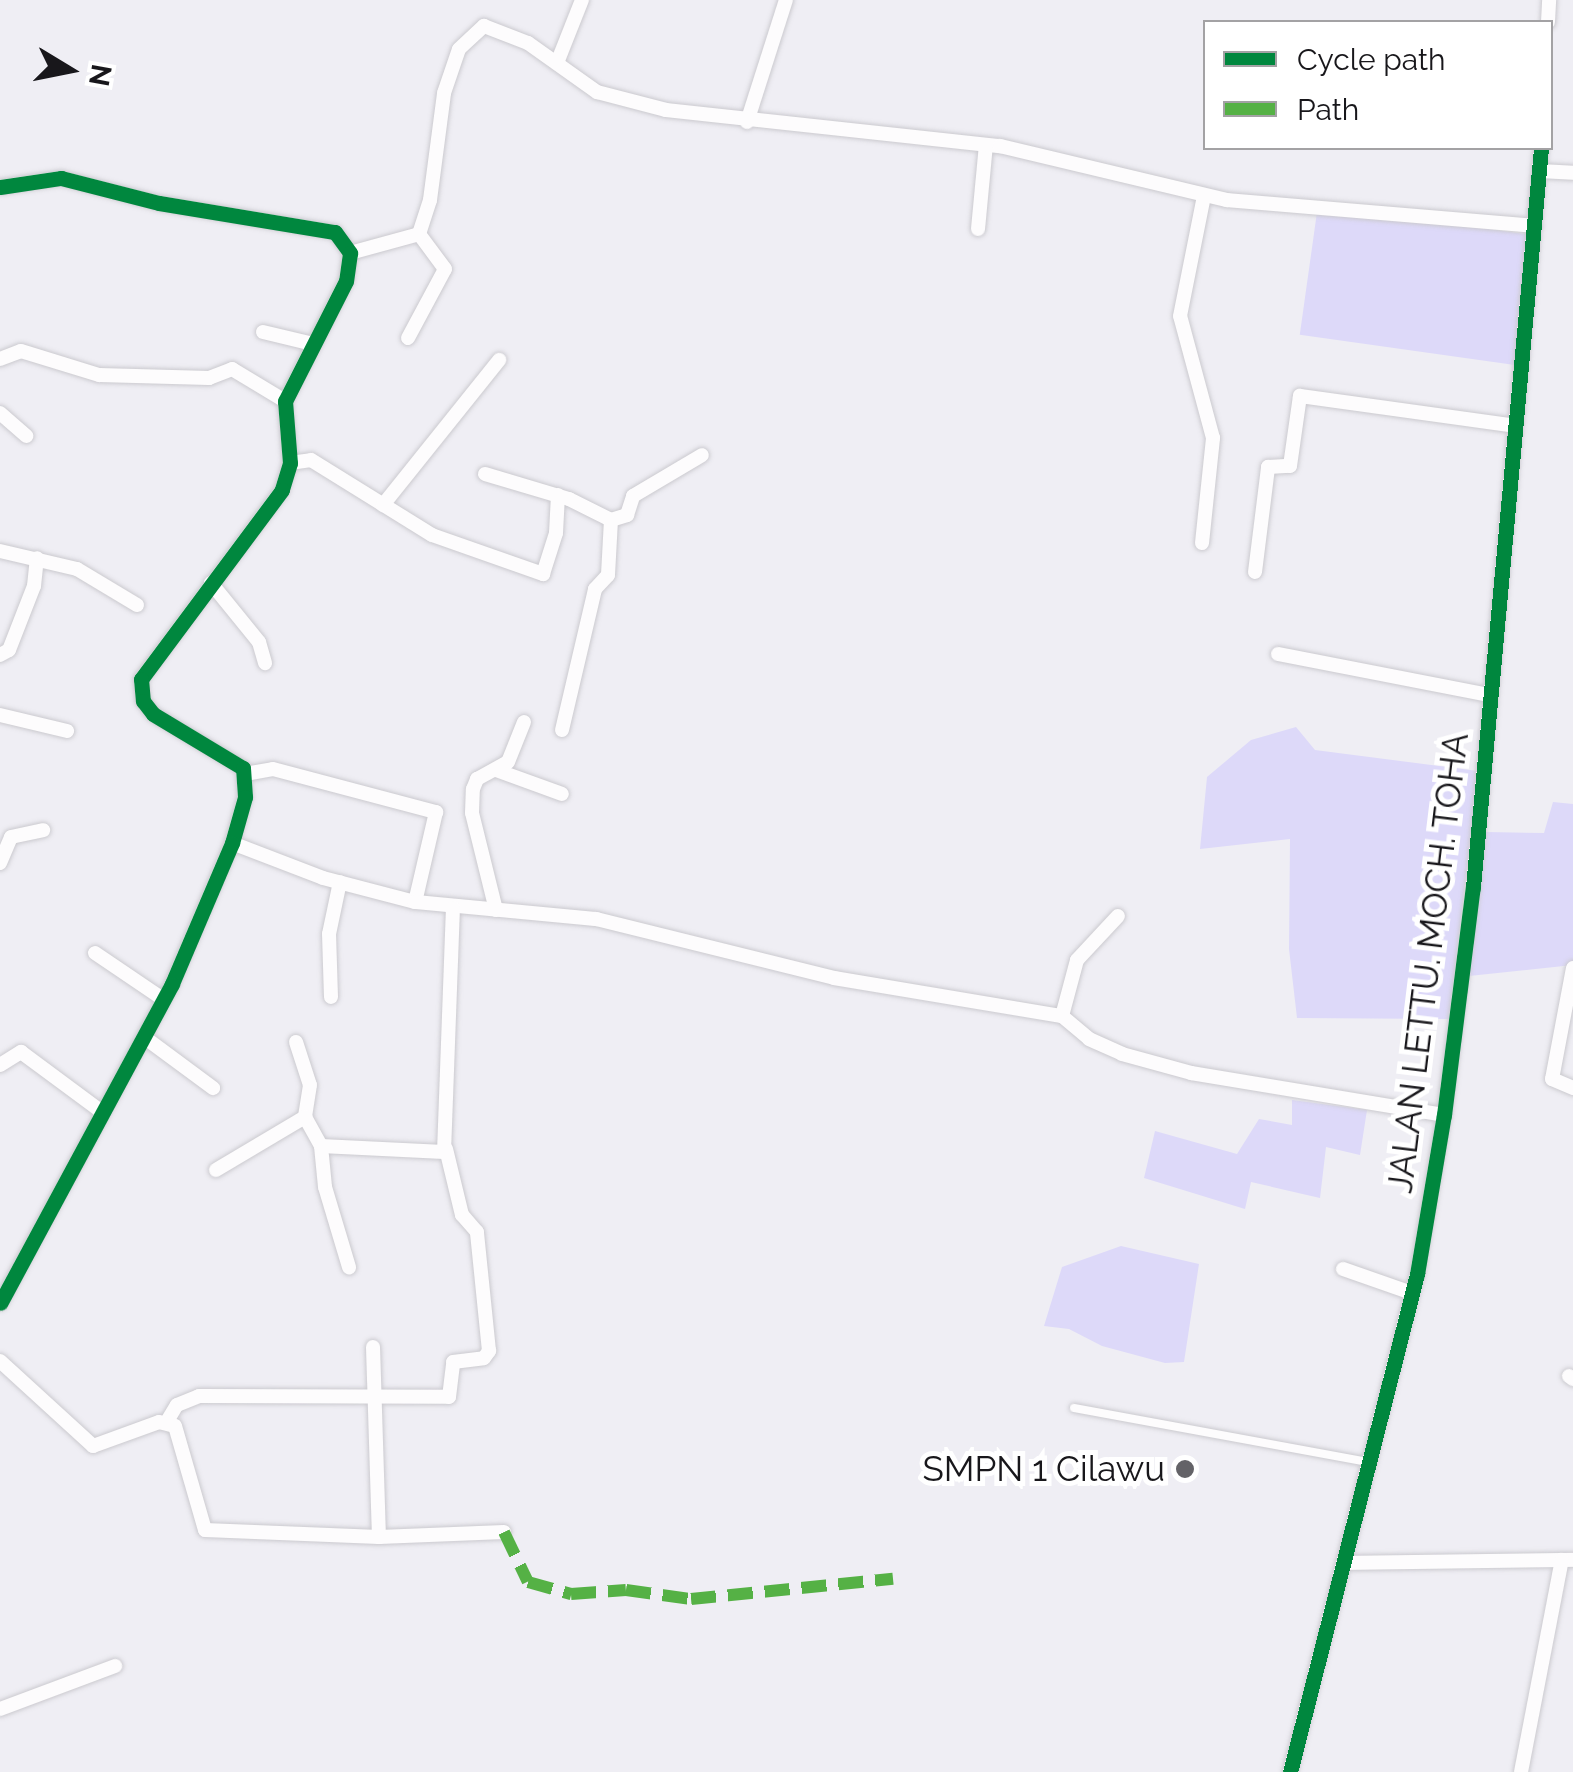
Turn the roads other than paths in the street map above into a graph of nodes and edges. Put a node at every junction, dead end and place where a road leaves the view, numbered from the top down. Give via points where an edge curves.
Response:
1 (582, 0) edge
2 (786, 0) edge
3 (557, 64) junction
4 (747, 122) junction
5 (986, 145) junction
6 (1542, 150) edge
7 (1540, 171) junction
8 (1573, 173) edge
9 (0, 187) edge
10 (1204, 196) junction
11 (1536, 226) junction
12 (978, 229) dead end
13 (418, 234) junction
14 (350, 253) junction
15 (263, 332) dead end
16 (408, 338) dead end
17 (313, 344) junction
18 (0, 359) edge
19 (500, 360) dead end
20 (286, 401) junction
21 (0, 413) edge
22 (1514, 426) junction
23 (26, 436) dead end
24 (702, 455) dead end
25 (290, 463) junction
26 (484, 474) dead end
27 (558, 495) junction
28 (383, 505) junction
29 (611, 520) junction
30 (1202, 543) dead end
31 (0, 551) edge
32 (37, 558) junction
33 (1255, 572) dead end
34 (211, 583) junction
35 (137, 604) dead end
36 (0, 654) edge
37 (1278, 654) dead end
38 (265, 664) dead end
39 (1489, 696) junction
40 (0, 715) edge
41 (524, 722) dead end
42 (562, 730) dead end
43 (67, 732) dead end
44 (496, 770) junction
45 (246, 774) junction
46 (562, 794) dead end
47 (0, 825) edge
48 (20, 830) junction
49 (43, 830) dead end
50 (232, 843) junction
51 (0, 862) edge
52 (340, 882) junction
53 (416, 902) junction
54 (453, 908) junction
55 (496, 910) junction
56 (1118, 916) dead end
57 (95, 953) dead end
58 (1573, 968) edge
59 (331, 997) dead end
60 (163, 999) junction
61 (1062, 1016) junction
62 (144, 1037) junction
63 (296, 1042) dead end
64 (0, 1065) edge
65 (213, 1088) dead end
66 (1573, 1088) edge
67 (102, 1112) junction
68 (1444, 1115) junction
69 (306, 1117) junction
70 (321, 1146) junction
71 (446, 1148) junction
72 (216, 1170) dead end
73 (349, 1267) dead end
74 (1343, 1269) dead end
75 (4, 1285) edge
76 (1412, 1292) junction
77 (0, 1303) edge
78 (374, 1347) dead end
79 (0, 1361) edge
80 (374, 1398) junction
81 (1074, 1408) dead end
82 (166, 1423) junction
83 (1368, 1462) junction
84 (504, 1532) dead end
85 (379, 1536) junction
86 (1567, 1560) edge
87 (1347, 1563) junction
88 (115, 1666) dead end
89 (0, 1708) edge
90 (1290, 1772) edge
91 (1521, 1772) edge

1 - 3 street
2 - 4 street
3 - 4 street via 597,92 627,102
3 - 13 street via 491,27 479,27 465,40 444,93 430,200
4 - 5 street
5 - 10 street via 1067,158
5 - 12 street
6 - 7 street, JALAN LETTU. MOCH. TOHA
7 - 8 street
7 - 11 street, JALAN LETTU. MOCH. TOHA
9 - 14 street via 61,178 159,203 335,232
10 - 11 street
10 - 30 street via 1180,316 1213,438
11 - 22 street, JALAN LETTU. MOCH. TOHA
13 - 14 street
13 - 16 street via 445,269
14 - 17 street via 346,281
15 - 17 street
17 - 20 street
18 - 20 street via 20,351 100,375 209,378 232,369
19 - 28 street
20 - 25 street
21 - 23 street
22 - 33 street via 1300,396 1290,466 1268,467
22 - 39 street, JALAN LETTU. MOCH. TOHA
24 - 29 street via 635,495 627,515
25 - 28 street via 311,460
25 - 34 street via 265,517
26 - 27 street
27 - 28 street via 556,533 543,574 432,535
27 - 29 street
29 - 42 street via 608,574 594,589
31 - 32 street
32 - 35 street via 96,578
32 - 36 street via 34,586 9,650
34 - 38 street via 259,642
34 - 45 street via 144,670 142,696 153,714 235,759
37 - 39 street
39 - 68 street, JALAN LETTU. MOCH. TOHA
40 - 43 street
41 - 44 street via 508,762
44 - 46 street
44 - 55 street via 477,779 472,813
45 - 50 street
45 - 53 street via 274,770 436,812
47 - 48 street
48 - 49 street
48 - 51 street
50 - 52 street
50 - 60 street
52 - 53 street
52 - 59 street via 328,934
53 - 54 street
54 - 55 street
54 - 71 street
55 - 61 street via 596,918 834,978
56 - 61 street via 1077,960
57 - 60 street
58 - 66 street via 1552,1082
60 - 62 street
61 - 68 street via 1122,1054 1191,1073
62 - 65 street
62 - 67 street
63 - 69 street via 310,1085
64 - 67 street via 21,1052
67 - 75 street
68 - 76 street, JALAN LETTU. MOCH. TOHA
69 - 70 street
69 - 72 street
70 - 71 street via 426,1154
70 - 73 street via 325,1187
71 - 80 street via 462,1215 477,1232 488,1356 453,1362 447,1398
74 - 76 street
75 - 77 street
76 - 83 street, JALAN LETTU. MOCH. TOHA
78 - 80 street
79 - 82 street via 93,1446
80 - 82 street via 199,1396 178,1405
80 - 85 street
81 - 83 lane
82 - 85 street via 179,1431 205,1530
83 - 87 street, JALAN LETTU. MOCH. TOHA
84 - 85 street
86 - 87 street
86 - 91 street
87 - 90 street, JALAN LETTU. MOCH. TOHA
88 - 89 street

